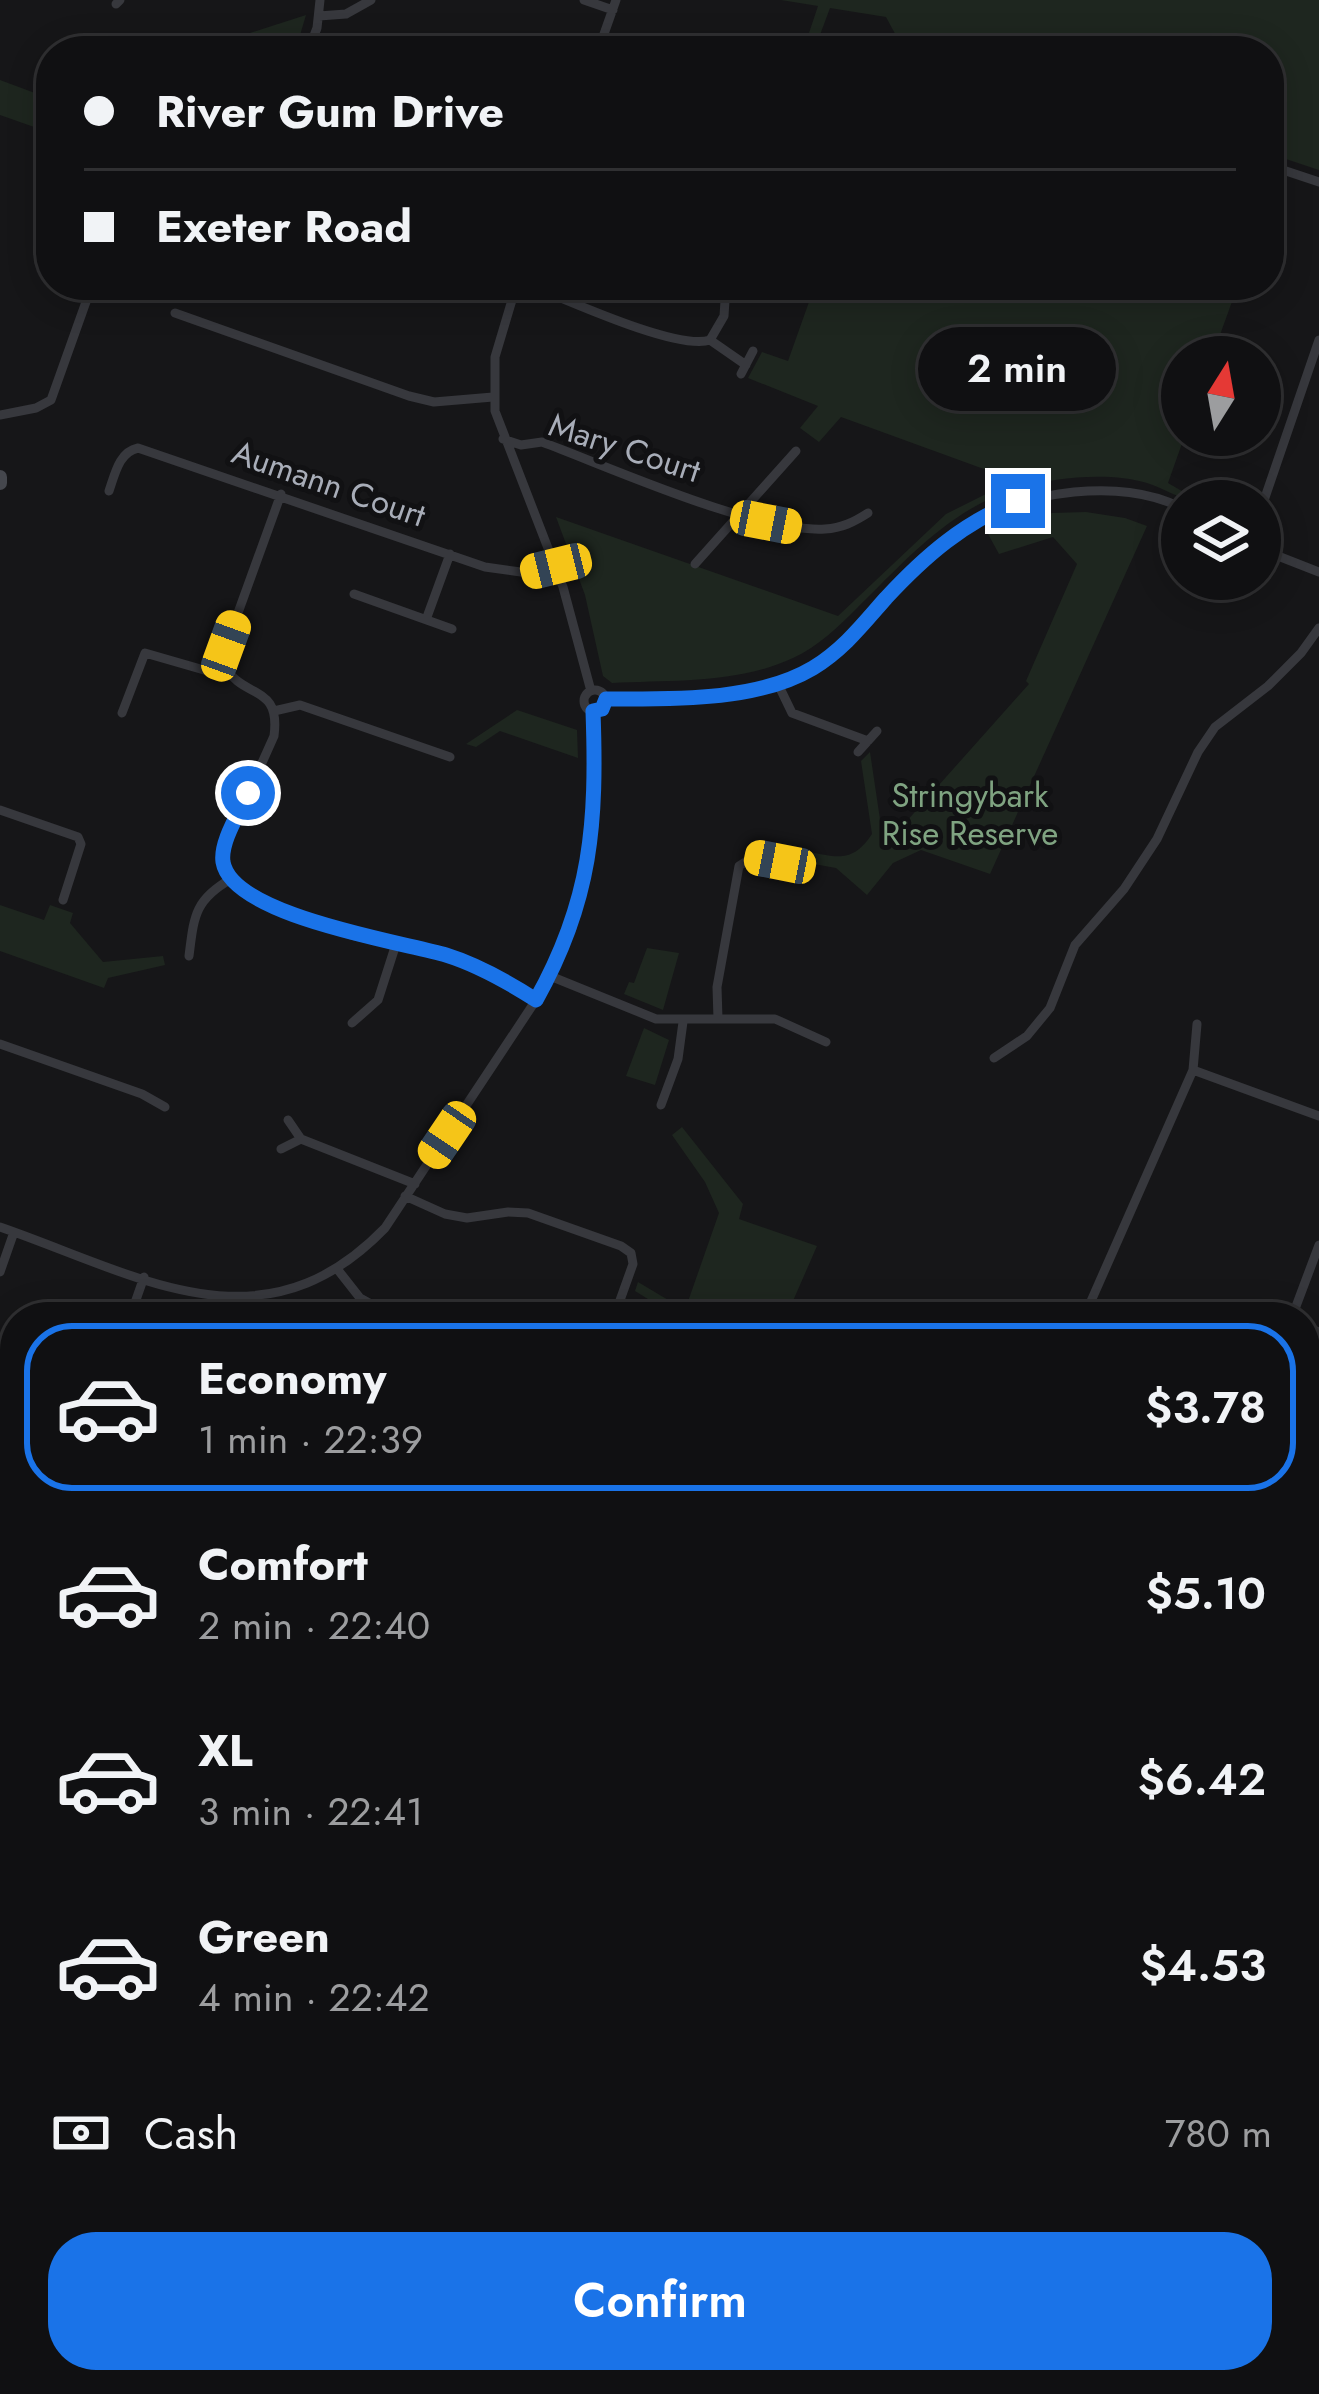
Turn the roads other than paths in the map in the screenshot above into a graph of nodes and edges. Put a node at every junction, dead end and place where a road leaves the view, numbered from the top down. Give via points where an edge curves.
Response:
1 (320, 0) edge
2 (371, 0) edge
3 (584, 0) edge
4 (614, 5) edge
5 (320, 16) junction
6 (313, 36) edge
7 (603, 36) edge
8 (1284, 170) edge
9 (1319, 182) edge
10 (87, 300) edge
11 (509, 300) edge
12 (570, 300) edge
13 (725, 300) edge
14 (175, 313) dead end
15 (710, 340) junction
16 (1319, 340) edge
17 (753, 351) dead end
18 (493, 397) junction
19 (0, 415) edge
20 (503, 440) junction
21 (796, 451) dead end
22 (1271, 480) edge
23 (109, 491) dead end
24 (281, 494) junction
25 (1161, 500) edge
26 (868, 513) dead end
27 (740, 514) junction
28 (450, 554) junction
29 (1281, 557) edge
30 (695, 564) dead end
31 (556, 566) junction
32 (1319, 572) edge
33 (354, 594) dead end
34 (427, 617) junction
35 (1319, 628) edge
36 (452, 629) dead end
37 (225, 665) junction
38 (778, 684) junction
39 (591, 691) junction
40 (606, 699) junction
41 (274, 711) junction
42 (593, 711) junction
43 (122, 713) dead end
44 (877, 731) dead end
45 (868, 741) junction
46 (858, 752) dead end
47 (450, 757) dead end
48 (0, 810) edge
49 (780, 862) dead end
50 (231, 879) junction
51 (63, 900) dead end
52 (396, 944) junction
53 (189, 956) dead end
54 (550, 976) junction
55 (536, 1000) junction
56 (718, 1019) junction
57 (682, 1022) junction
58 (352, 1023) dead end
59 (1197, 1024) dead end
60 (826, 1042) dead end
61 (0, 1044) edge
62 (994, 1058) dead end
63 (1193, 1070) junction
64 (661, 1105) dead end
65 (165, 1108) dead end
66 (1319, 1116) edge
67 (288, 1120) dead end
68 (301, 1139) junction
69 (280, 1149) dead end
70 (415, 1184) junction
71 (406, 1196) junction
72 (0, 1227) edge
73 (14, 1232) junction
74 (1319, 1245) edge
75 (338, 1270) junction
76 (0, 1272) edge
77 (144, 1277) junction
78 (261, 1297) junction
79 (135, 1302) edge
80 (262, 1302) edge
81 (367, 1302) edge
82 (620, 1302) edge
83 (1091, 1302) edge
84 (1298, 1302) edge

1 - 5 street
2 - 5 street
3 - 4 street
4 - 7 street
5 - 6 street
8 - 9 street
10 - 19 street via 50,400
11 - 18 street
12 - 15 street via 693,343
13 - 15 street
14 - 18 street via 409,396
15 - 17 street via 744,369
16 - 22 street
18 - 20 street
20 - 27 street, Mary Court via 542,442
20 - 31 street
21 - 27 street
23 - 24 street, Aumann Court via 122,458 138,448
24 - 28 street, Aumann Court
24 - 37 street
25 - 38 street via 1096,490 997,509 951,536 842,647
26 - 27 street, Mary Court via 824,529
27 - 30 street
28 - 31 street, Aumann Court via 513,573
28 - 34 street
29 - 32 street
31 - 39 street
33 - 34 street
34 - 36 street
35 - 62 street via 1268,686 1215,728 1157,839 1075,945 1051,1008
37 - 41 street
37 - 43 street via 204,670 145,653
38 - 40 street
38 - 45 street via 792,713
39 - 40 street
39 - 42 street via 584,702
40 - 42 street
41 - 47 street via 300,705
41 - 50 street via 274,736 226,844
42 - 54 street via 586,876
44 - 45 street
45 - 46 street
48 - 51 street via 78,837
49 - 56 street via 753,857 737,873
50 - 52 street via 301,916
50 - 53 street via 198,908
52 - 55 street via 471,964
52 - 58 street via 378,1000
54 - 55 street
54 - 57 street
55 - 70 street
56 - 57 street
56 - 60 street via 775,1019
57 - 64 street
59 - 63 street
61 - 65 street
63 - 66 street
63 - 83 street
67 - 68 street
68 - 69 street
68 - 70 street
70 - 71 street
71 - 75 street via 385,1228
71 - 82 street via 467,1218 528,1213 622,1246 634,1264
72 - 73 street
73 - 76 street
73 - 77 street
74 - 84 street
75 - 78 street
75 - 81 street
77 - 78 street via 195,1294
77 - 79 street
78 - 80 street

